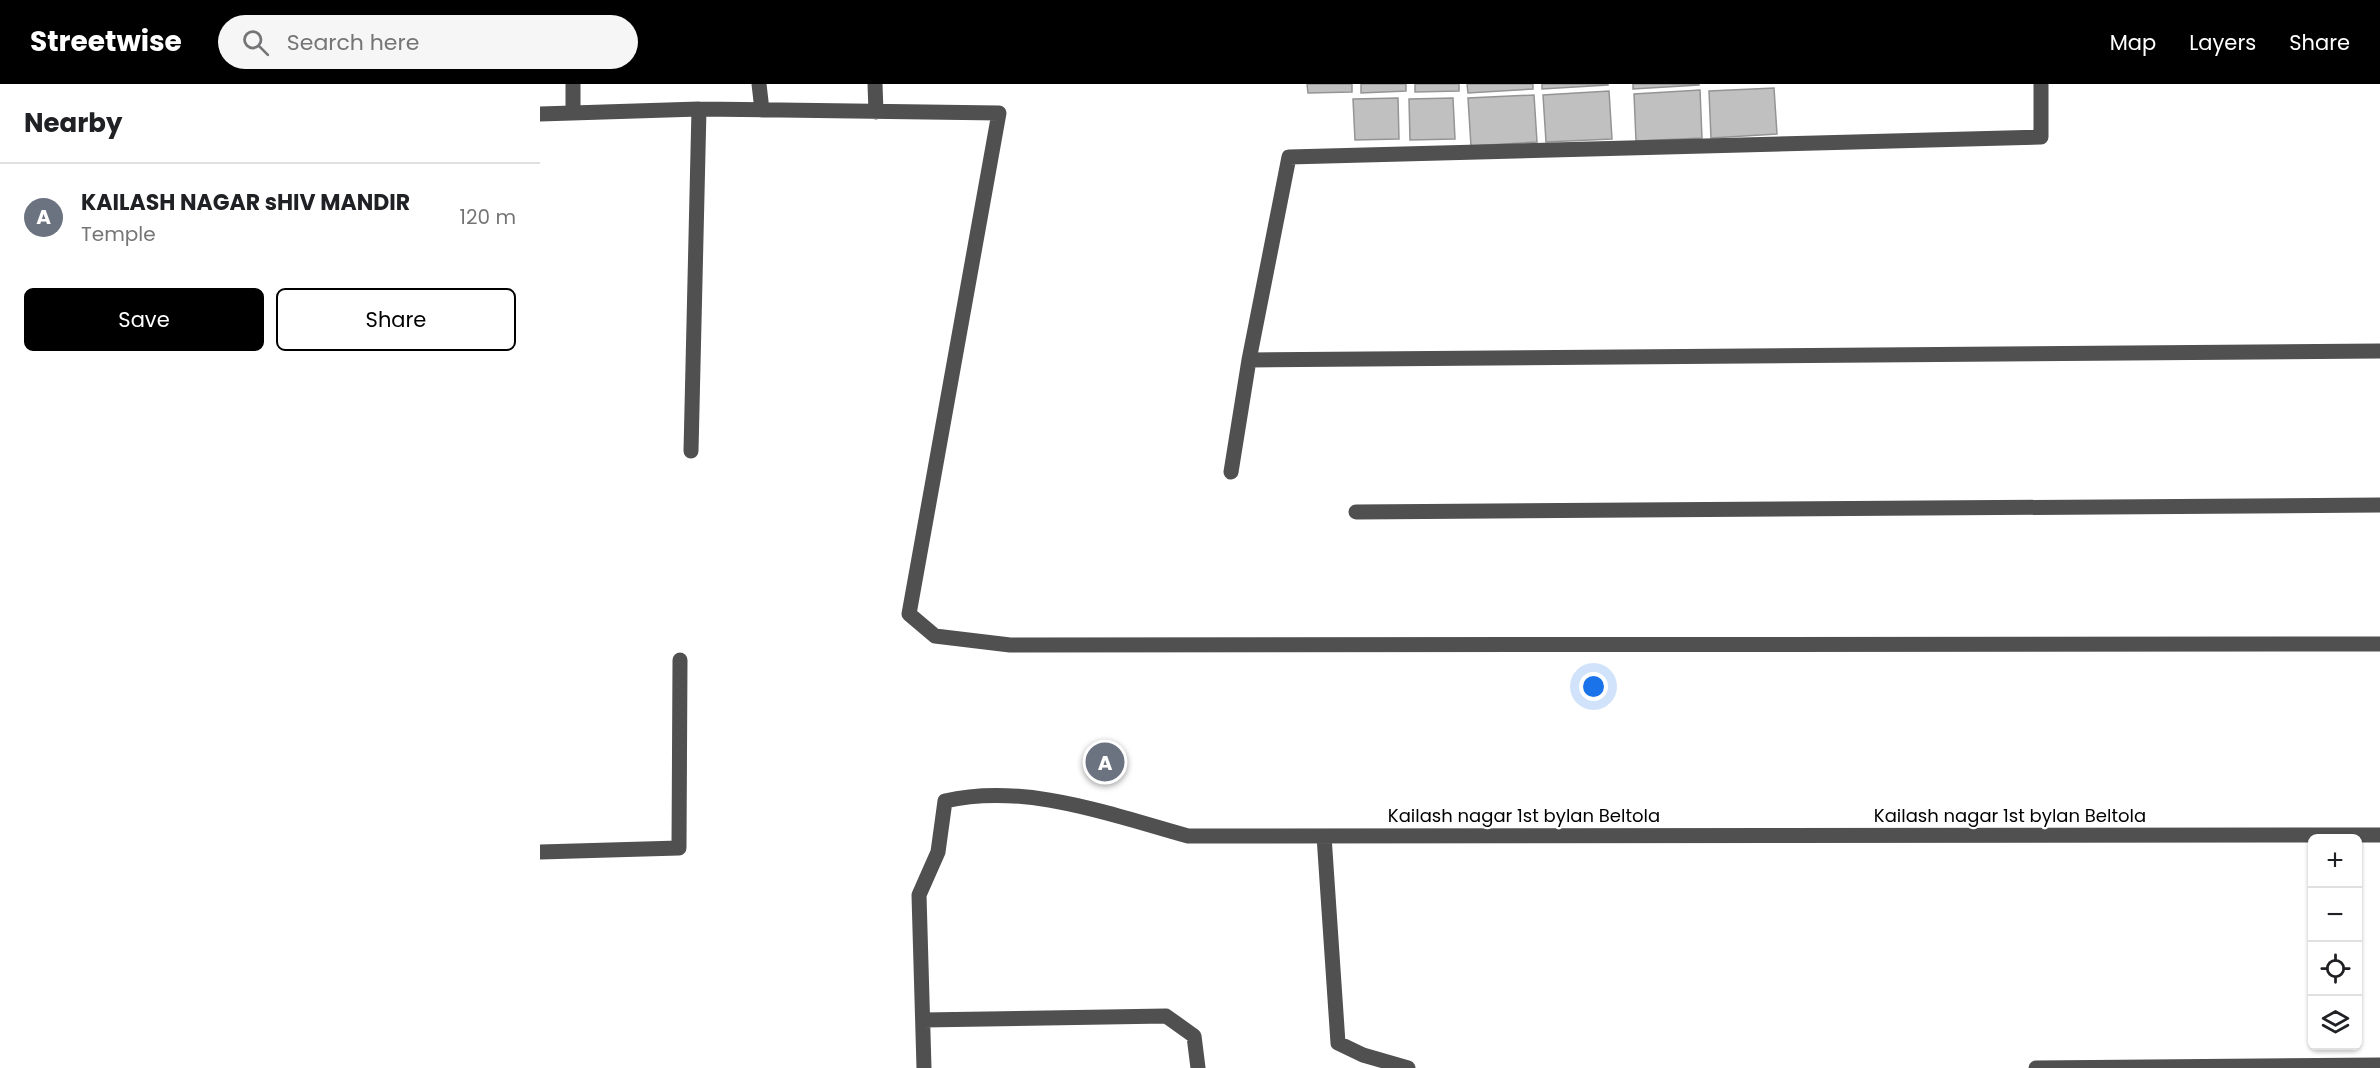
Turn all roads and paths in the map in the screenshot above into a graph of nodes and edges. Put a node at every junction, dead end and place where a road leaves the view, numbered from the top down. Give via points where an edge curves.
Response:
1 (573, 84) edge
2 (759, 84) edge
3 (875, 84) edge
4 (2041, 84) edge
5 (699, 109) junction
6 (762, 110) junction
7 (876, 112) junction
8 (573, 113) junction
9 (540, 114) edge
10 (2380, 351) edge
11 (1249, 360) junction
12 (691, 451) dead end
13 (1231, 472) dead end
14 (2380, 505) edge
15 (1356, 512) dead end
16 (2380, 644) edge
17 (680, 660) dead end
18 (2380, 835) edge
19 (1324, 836) junction
20 (540, 852) edge
21 (923, 1020) junction
22 (2380, 1065) edge
23 (924, 1068) edge
24 (1198, 1068) edge
25 (1408, 1068) edge
26 (2036, 1068) edge

1 - 8 street
2 - 6 street
3 - 7 street
4 - 11 street via 2041,137 1289,157
5 - 6 street
5 - 8 street
5 - 12 street
6 - 7 street
7 - 16 street via 999,113 909,614 935,636 1010,645
8 - 9 street
10 - 11 street
11 - 13 street
14 - 15 street
17 - 20 street via 679,848
18 - 19 street, Kailash nagar 1st bylan Beltola
19 - 21 street, Kailash nagar 1st bylan Beltola via 1188,836 1092,809 1024,797 945,801 938,852 919,895
19 - 25 street via 1338,1043
21 - 23 street, Kailash nagar 1st bylan Beltola
21 - 24 street via 1166,1016 1194,1036
22 - 26 street

